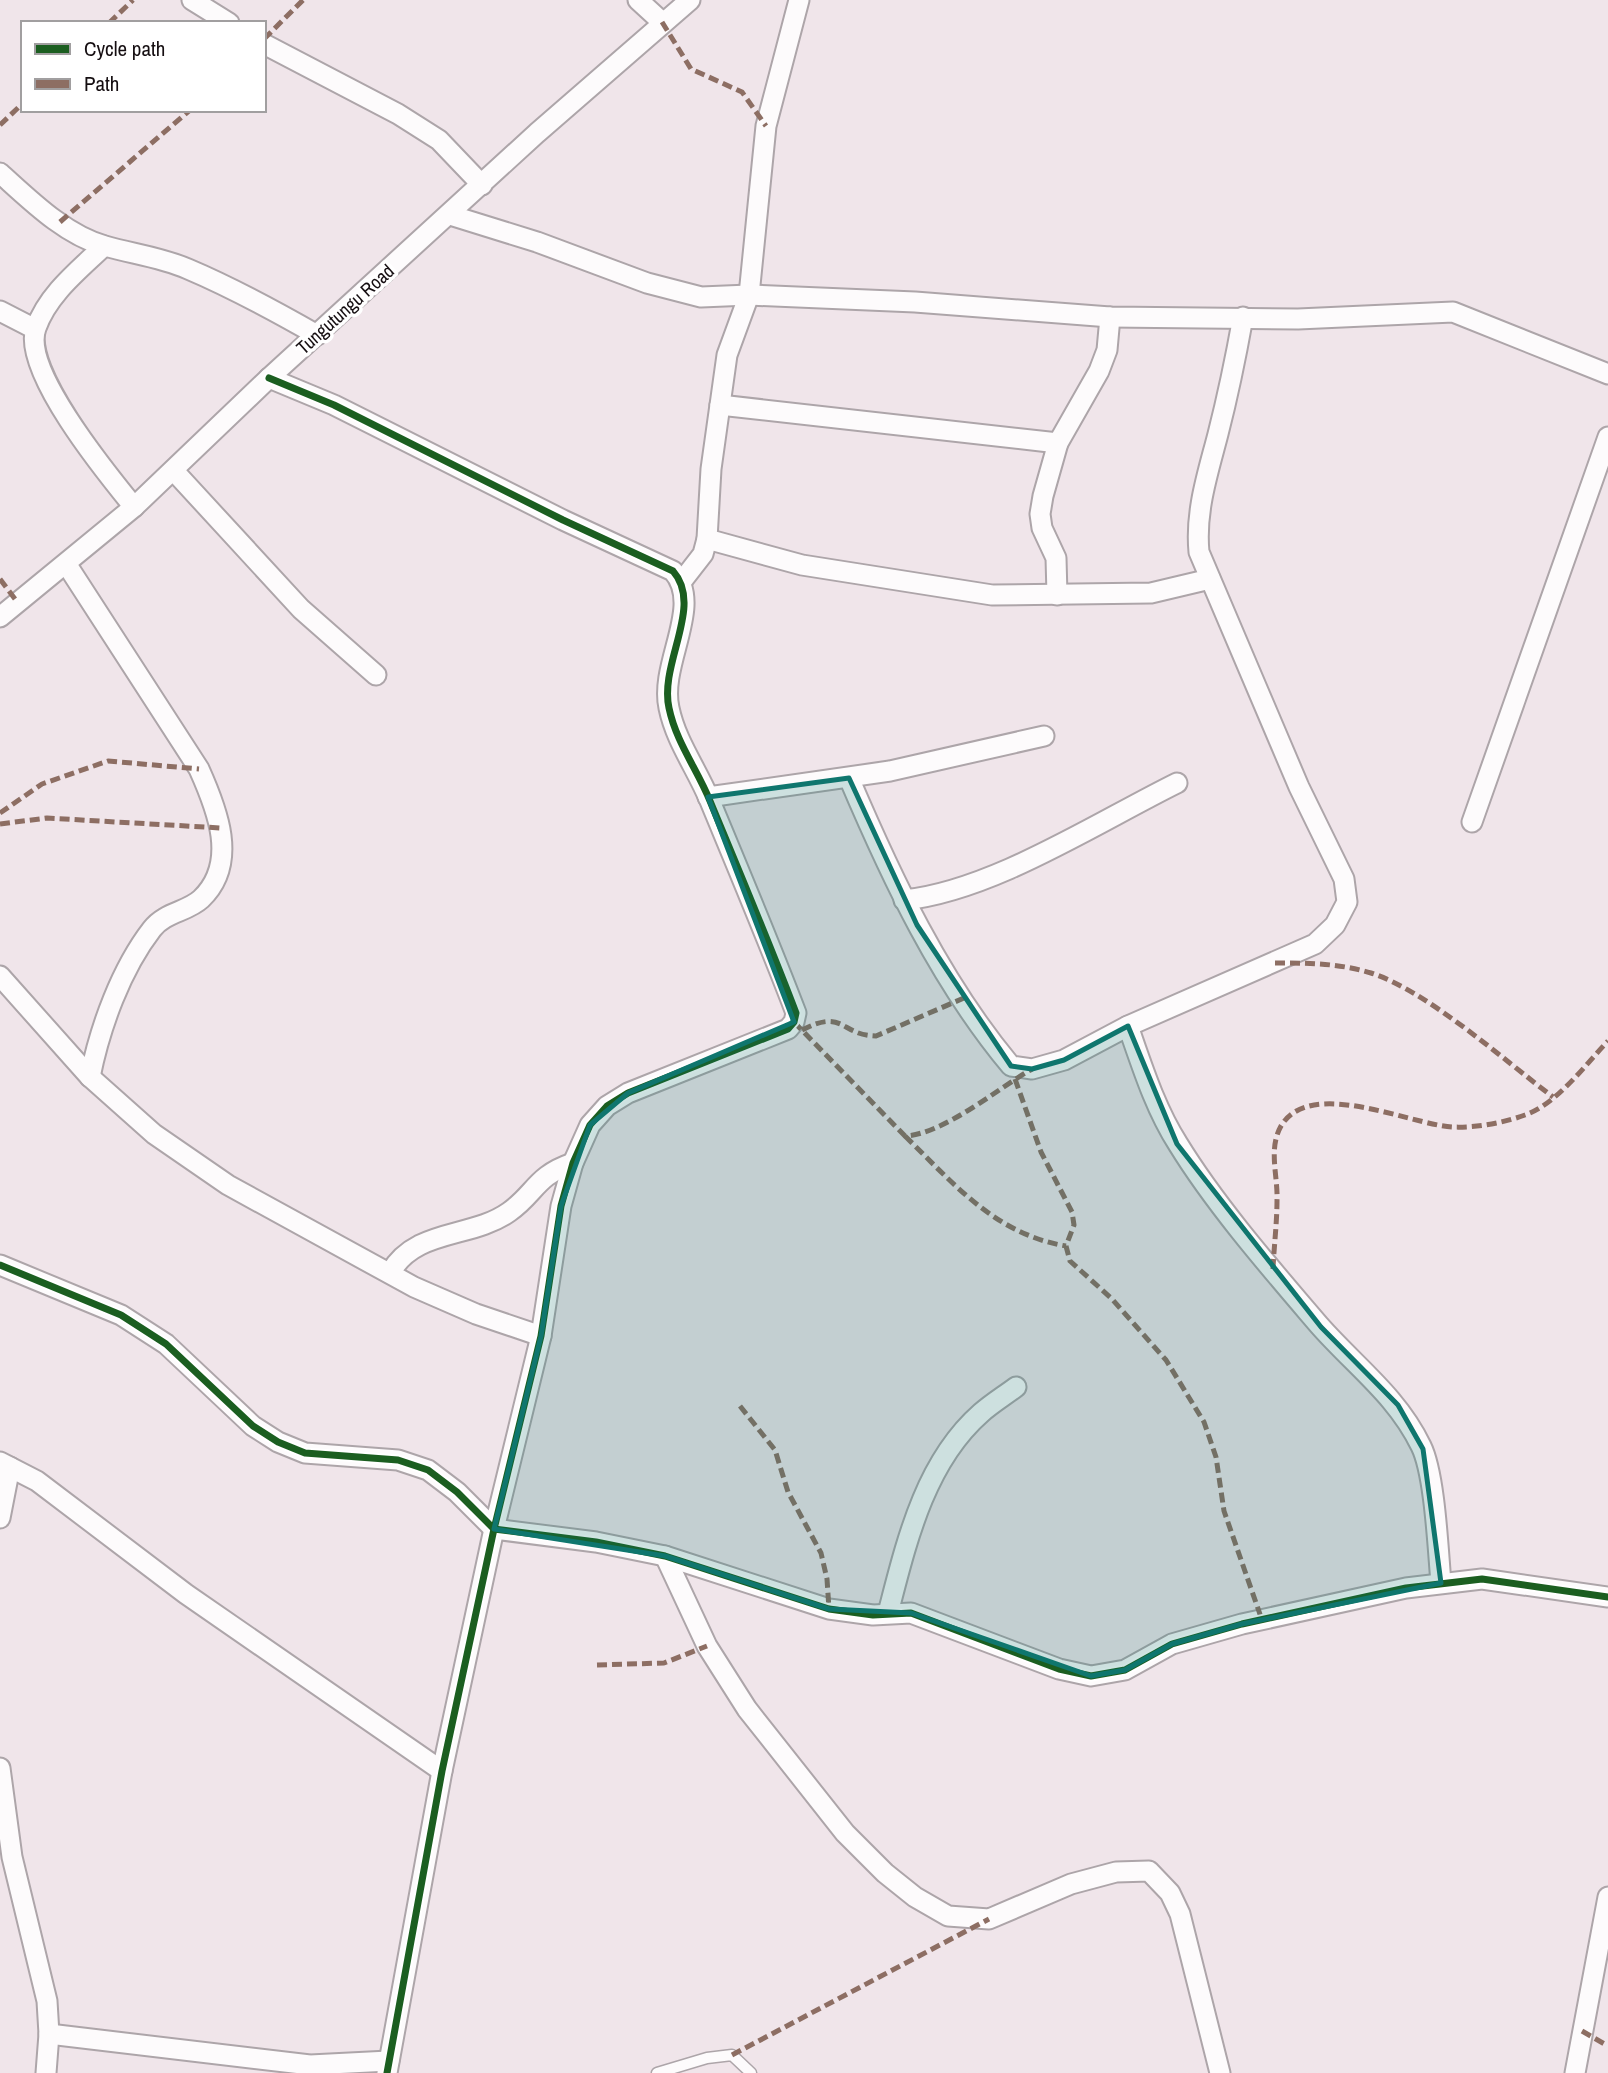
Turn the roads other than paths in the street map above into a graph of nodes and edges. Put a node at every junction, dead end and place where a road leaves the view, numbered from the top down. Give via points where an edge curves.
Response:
1 (192, 0) edge
2 (638, 0) edge
3 (690, 0) edge
4 (799, 0) edge
5 (226, 21) edge
6 (663, 22) junction
7 (266, 45) edge
8 (0, 173) edge
9 (482, 185) junction
10 (450, 215) junction
11 (104, 246) junction
12 (749, 295) junction
13 (0, 311) edge
14 (1110, 317) junction
15 (1243, 317) junction
16 (36, 329) junction
17 (317, 335) junction
18 (1608, 374) edge
19 (269, 378) junction
20 (720, 405) junction
21 (1608, 437) edge
22 (1058, 443) junction
23 (174, 471) junction
24 (134, 507) junction
25 (707, 540) junction
26 (67, 565) junction
27 (1210, 579) junction
28 (682, 581) junction
29 (1057, 595) junction
30 (0, 617) edge
31 (376, 675) dead end
32 (1044, 736) dead end
33 (849, 778) junction
34 (1177, 783) dead end
35 (708, 797) junction
36 (1472, 822) dead end
37 (904, 901) junction
38 (0, 976) edge
39 (1128, 1026) junction
40 (90, 1077) junction
41 (573, 1163) junction
42 (0, 1265) edge
43 (390, 1273) junction
44 (541, 1336) junction
45 (1016, 1387) dead end
46 (5, 1464) edge
47 (0, 1518) edge
48 (494, 1529) junction
49 (665, 1556) junction
50 (1441, 1583) junction
51 (1608, 1597) edge
52 (888, 1613) junction
53 (0, 1768) edge
54 (442, 1771) junction
55 (1608, 1897) edge
56 (49, 2034) junction
57 (388, 2067) edge
58 (46, 2073) edge
59 (657, 2073) edge
60 (751, 2073) edge
61 (1220, 2073) edge
62 (1575, 2073) edge

1 - 5 street
2 - 6 street
3 - 6 street, Tungutungu Road
4 - 12 street via 766,126
6 - 9 street, Tungutungu Road
7 - 9 street via 439,140
8 - 11 street via 60,222
9 - 10 street, Tungutungu Road
10 - 12 street via 647,283 701,297
10 - 17 street, Tungutungu Road
11 - 16 street via 49,302
11 - 17 street via 186,268
12 - 14 street
12 - 20 street via 727,355
13 - 16 street
14 - 15 street
14 - 22 street via 1107,351 1099,371
15 - 18 street via 1298,320 1453,312
15 - 27 street via 1197,527 1199,552
16 - 24 street via 33,347 45,379 98,464
17 - 19 street, Tungutungu Road
19 - 23 street, Tungutungu Road
19 - 28 street via 334,405 673,571
20 - 22 street
20 - 25 street
21 - 36 street
22 - 29 street via 1040,514 1056,558
23 - 24 street, Tungutungu Road
23 - 31 street via 301,608
24 - 26 street, Tungutungu Road
25 - 28 street via 703,554
25 - 29 street via 855,574 992,595
26 - 30 street, Tungutungu Road
26 - 40 street via 199,769 212,798 223,850 215,880 200,900 166,916 140,947 107,1013
27 - 29 street via 1151,593
27 - 39 street via 1299,787 1344,879 1347,902 1335,925 1315,944
28 - 35 street via 687,597 669,671 668,706 677,736
32 - 33 street
33 - 35 street
33 - 37 street
34 - 37 street via 958,890
35 - 41 street via 790,997 794,1021 788,1029 628,1093 607,1106 590,1125
37 - 39 street via 936,957 1011,1066 1032,1069 1064,1059
38 - 40 street
39 - 50 street via 1149,1086 1177,1144 1313,1317 1398,1405 1423,1449
40 - 43 street via 153,1134 228,1185
41 - 43 street via 543,1176 510,1212 492,1222 413,1248
41 - 44 street
42 - 48 street via 121,1315 166,1344 253,1426 278,1442 305,1453 398,1460 428,1470
43 - 44 street via 476,1314
44 - 48 street
45 - 52 street via 979,1414 928,1486 906,1542
46 - 47 street
46 - 54 street via 71,1505 186,1594
48 - 49 street
48 - 54 street
49 - 52 street via 829,1609
49 - 61 street via 707,1646 747,1709 845,1833 915,1897 948,1916 989,1919 1071,1884 1116,1872 1149,1871 1170,1893 1180,1914
50 - 51 street via 1482,1579
50 - 52 street via 1242,1625 1172,1644 1125,1670 1091,1676 923,1617
53 - 56 street via 12,1857 47,2001
54 - 57 street
55 - 62 street
56 - 57 street via 310,2065
56 - 58 street
59 - 60 lane via 732,2055

